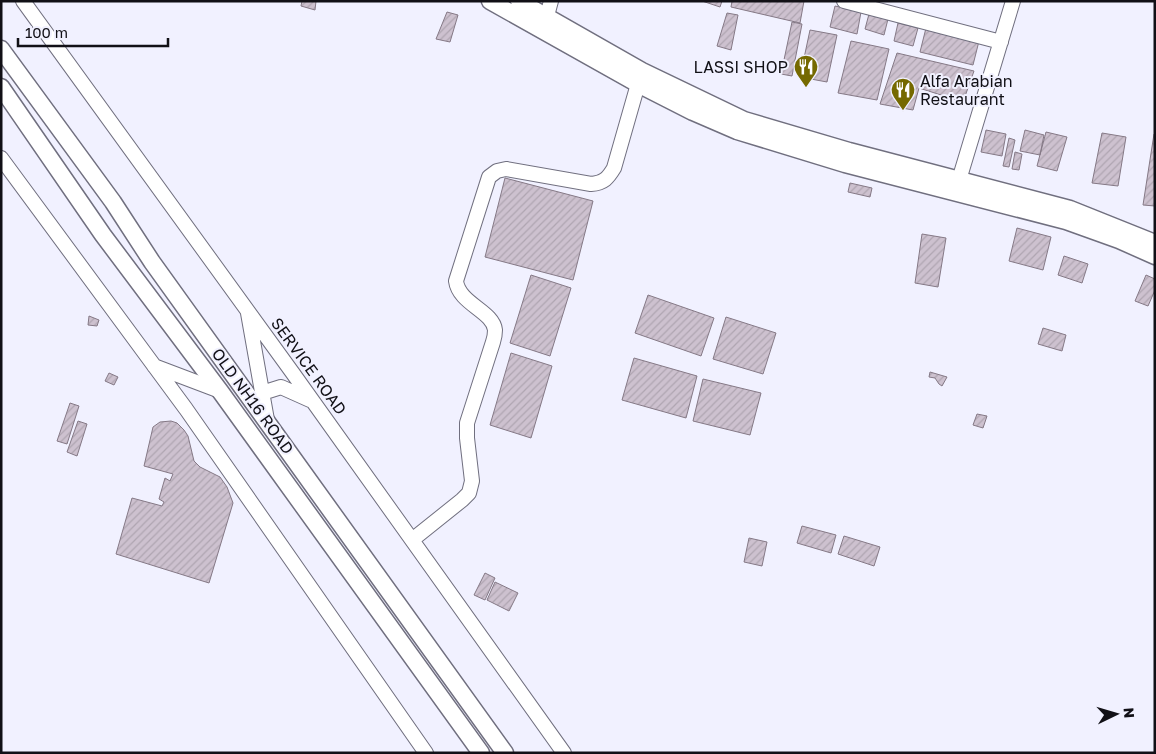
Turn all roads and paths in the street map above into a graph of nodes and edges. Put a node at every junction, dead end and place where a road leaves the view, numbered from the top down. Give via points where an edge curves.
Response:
1 (22, 1) edge
2 (490, 1) edge
3 (519, 1) edge
4 (551, 1) edge
5 (844, 1) edge
6 (1013, 1) edge
7 (544, 24) junction
8 (1001, 42) junction
9 (1, 49) edge
10 (638, 84) junction
11 (1, 87) edge
12 (1, 158) edge
13 (957, 186) junction
14 (1155, 243) edge
15 (1155, 256) edge
16 (247, 310) junction
17 (154, 366) junction
18 (220, 391) junction
19 (262, 393) junction
20 (313, 402) junction
21 (267, 420) junction
22 (412, 540) junction
23 (426, 753) edge
24 (481, 753) edge
25 (505, 753) edge
26 (564, 753) edge

1 - 16 street, SERVICE ROAD
2 - 7 main road
3 - 7 main road
4 - 7 street
5 - 8 street
6 - 8 street
7 - 10 main road
7 - 13 main road via 744,120
8 - 13 street
9 - 21 main road, OLD NH16 ROAD
10 - 13 main road via 737,131 845,164
10 - 22 street via 614,168 601,183 506,169 489,177 456,281 463,296 495,328 494,342 467,423 472,481 462,500
11 - 18 main road, OLD NH16 ROAD via 103,235
12 - 17 street
13 - 14 main road via 1070,209
13 - 15 main road via 1066,221
16 - 19 street
16 - 20 street, SERVICE ROAD
17 - 18 street
17 - 23 street
18 - 24 main road, OLD NH16 ROAD
19 - 20 street via 281,387
19 - 21 street
20 - 22 street, SERVICE ROAD
21 - 25 main road, OLD NH16 ROAD
22 - 26 street, SERVICE ROAD

